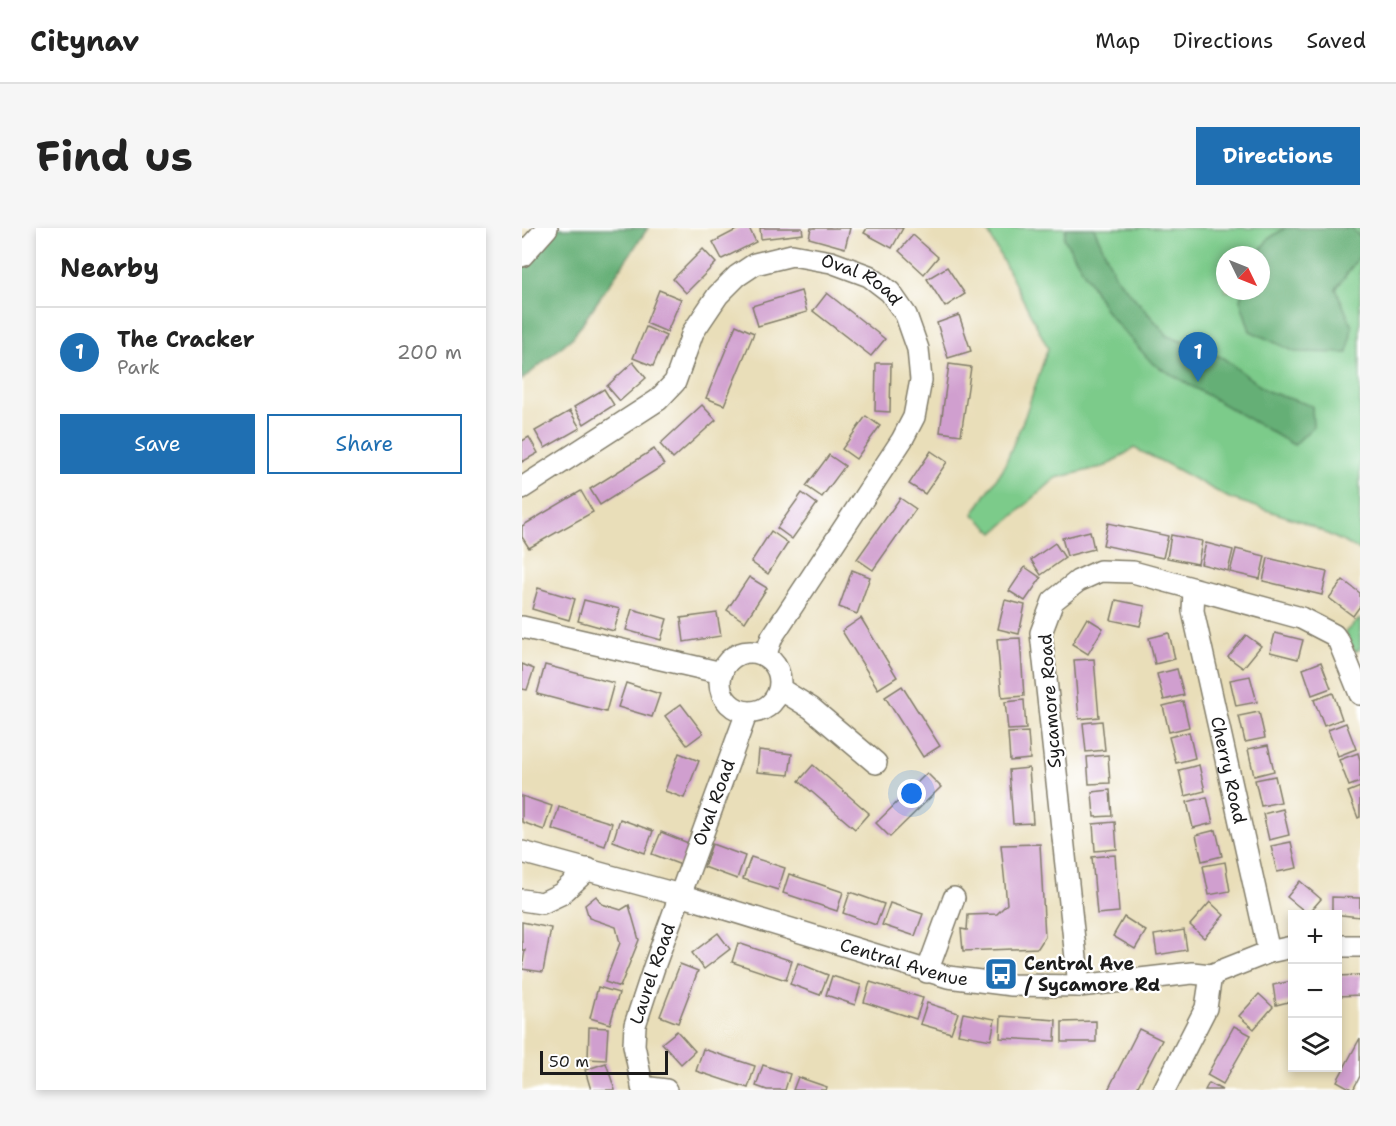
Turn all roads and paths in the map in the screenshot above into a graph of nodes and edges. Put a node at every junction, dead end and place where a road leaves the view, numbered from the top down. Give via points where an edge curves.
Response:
1 (547, 228) edge
2 (522, 256) edge
3 (522, 488) edge
4 (1194, 590) junction
5 (522, 627) edge
6 (765, 656) junction
7 (722, 673) junction
8 (780, 689) junction
9 (1360, 693) edge
10 (747, 712) junction
11 (876, 763) dead end
12 (522, 852) edge
13 (588, 869) junction
14 (680, 895) junction
15 (954, 898) dead end
16 (522, 900) edge
17 (1342, 946) edge
18 (1360, 946) edge
19 (1288, 948) edge
20 (1269, 952) junction
21 (927, 972) junction
22 (1211, 975) junction
23 (1079, 986) junction
24 (642, 1088) edge
25 (666, 1090) edge
26 (1164, 1090) edge

1 - 2 street
3 - 6 street, Oval Road via 658,400 675,382 693,332 718,295 755,264 792,255 831,262 869,276 890,292 912,330 921,380 914,417 772,637
4 - 9 street, Sycamore Road via 1301,618 1334,635
4 - 20 street, Cherry Road via 1193,611
4 - 23 street, Sycamore Road via 1133,572 1100,571 1078,581 1053,601 1041,633
5 - 7 street
6 - 7 street via 748,652 740,655
6 - 8 street via 775,664
7 - 10 street via 720,686 725,699 734,708
8 - 10 street via 773,702 761,711
8 - 11 street via 811,708
10 - 14 street, Oval Road
12 - 13 street, Central Avenue
13 - 14 street, Central Avenue
13 - 16 street via 561,894 542,903
14 - 21 street, Central Avenue
14 - 24 street, Laurel Road via 635,1025 634,1045
15 - 21 street
17 - 18 street
19 - 20 street, Central Avenue
20 - 22 street, Central Avenue
21 - 23 street, Central Avenue via 1012,985
22 - 23 street, Central Avenue via 1192,973
22 - 26 street via 1206,1008
24 - 25 street

